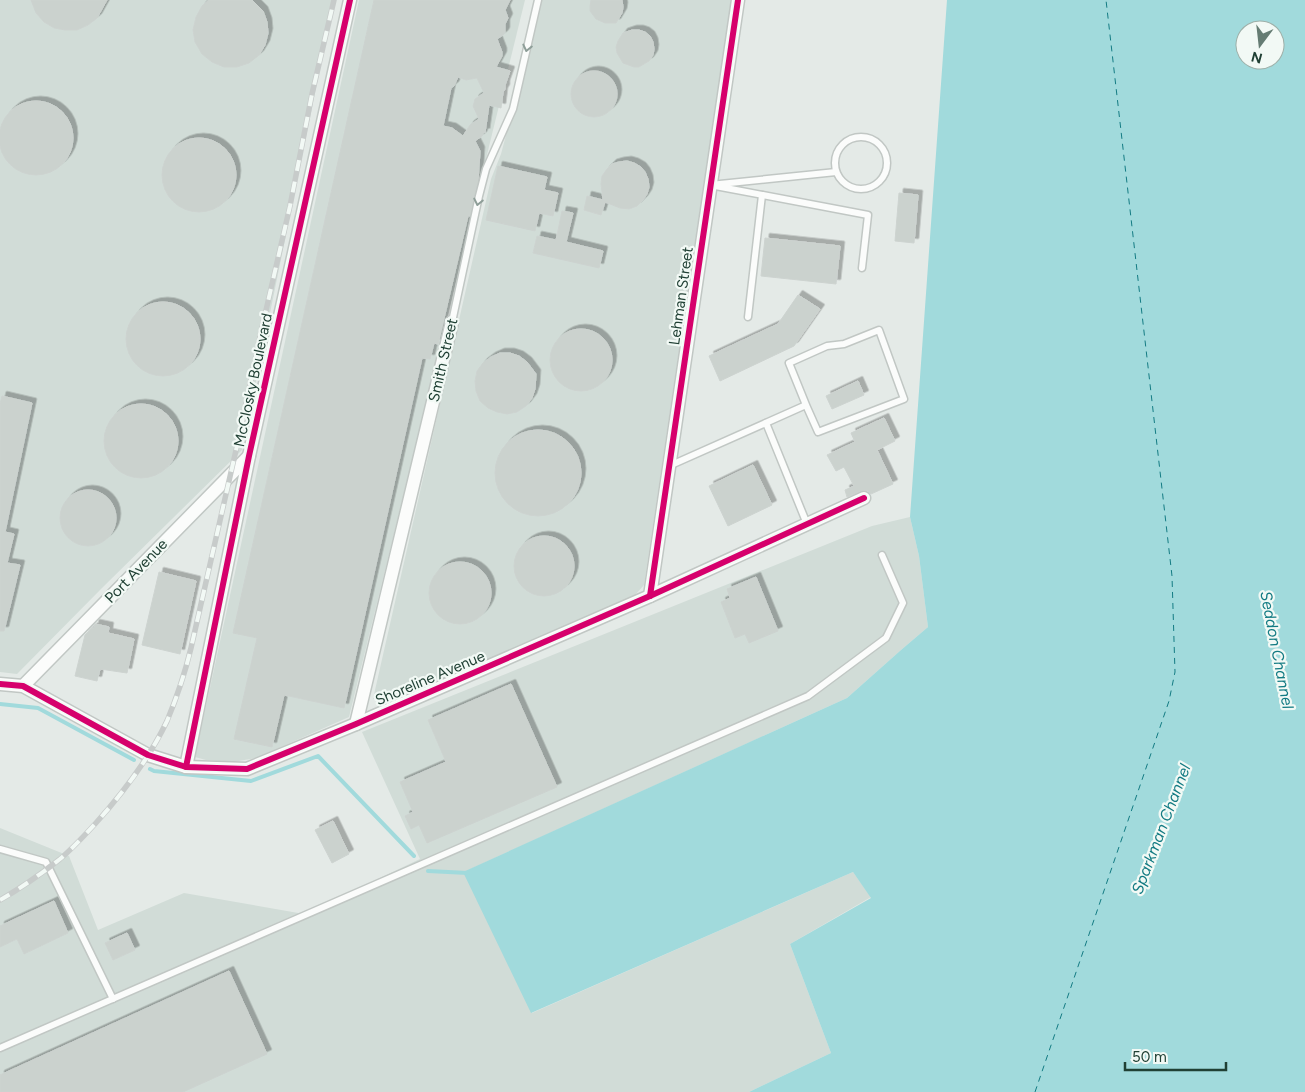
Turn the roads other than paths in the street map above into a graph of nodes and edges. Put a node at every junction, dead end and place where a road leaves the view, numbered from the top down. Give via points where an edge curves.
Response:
1 (350, 0) edge
2 (538, 0) edge
3 (738, 0) edge
4 (836, 172) junction
5 (710, 185) junction
6 (762, 195) junction
7 (862, 268) dead end
8 (748, 317) dead end
9 (452, 322) joint
10 (806, 405) junction
11 (766, 423) junction
12 (249, 456) junction
13 (669, 466) junction
14 (864, 498) dead end
15 (807, 524) junction
16 (882, 555) dead end
17 (650, 596) junction
18 (0, 684) edge
19 (23, 686) junction
20 (356, 724) junction
21 (186, 767) junction
22 (0, 849) edge
23 (113, 999) junction
24 (0, 1048) edge

1 - 12 street, McClosky Boulevard
2 -> 9 lane, Smith Street via 513,109 486,169
3 - 5 street, Lehman Street
4 - 4 lane via 848,186 865,189 880,182 888,159 880,144 866,137 856,137 848,140 836,154
4 - 5 lane
5 - 6 lane
5 - 13 street, Lehman Street
6 - 7 lane via 868,214
6 - 8 lane
9 - 20 street, Smith Street
10 - 10 lane via 818,432 904,399 879,330 844,344 827,346 789,363
10 - 11 lane
11 - 13 lane
11 - 15 lane
12 - 19 street, Port Avenue
12 - 21 street, McClosky Boulevard
13 - 17 street, Lehman Street
14 - 15 street, Shoreline Avenue
15 - 17 street, Shoreline Avenue
16 - 23 lane via 903,603 886,638 808,696
17 - 20 street, Shoreline Avenue
18 - 19 street, Shoreline Avenue
19 - 21 street, Shoreline Avenue via 148,755
20 - 21 street, Shoreline Avenue via 247,769
22 - 23 lane via 46,862
23 - 24 lane

